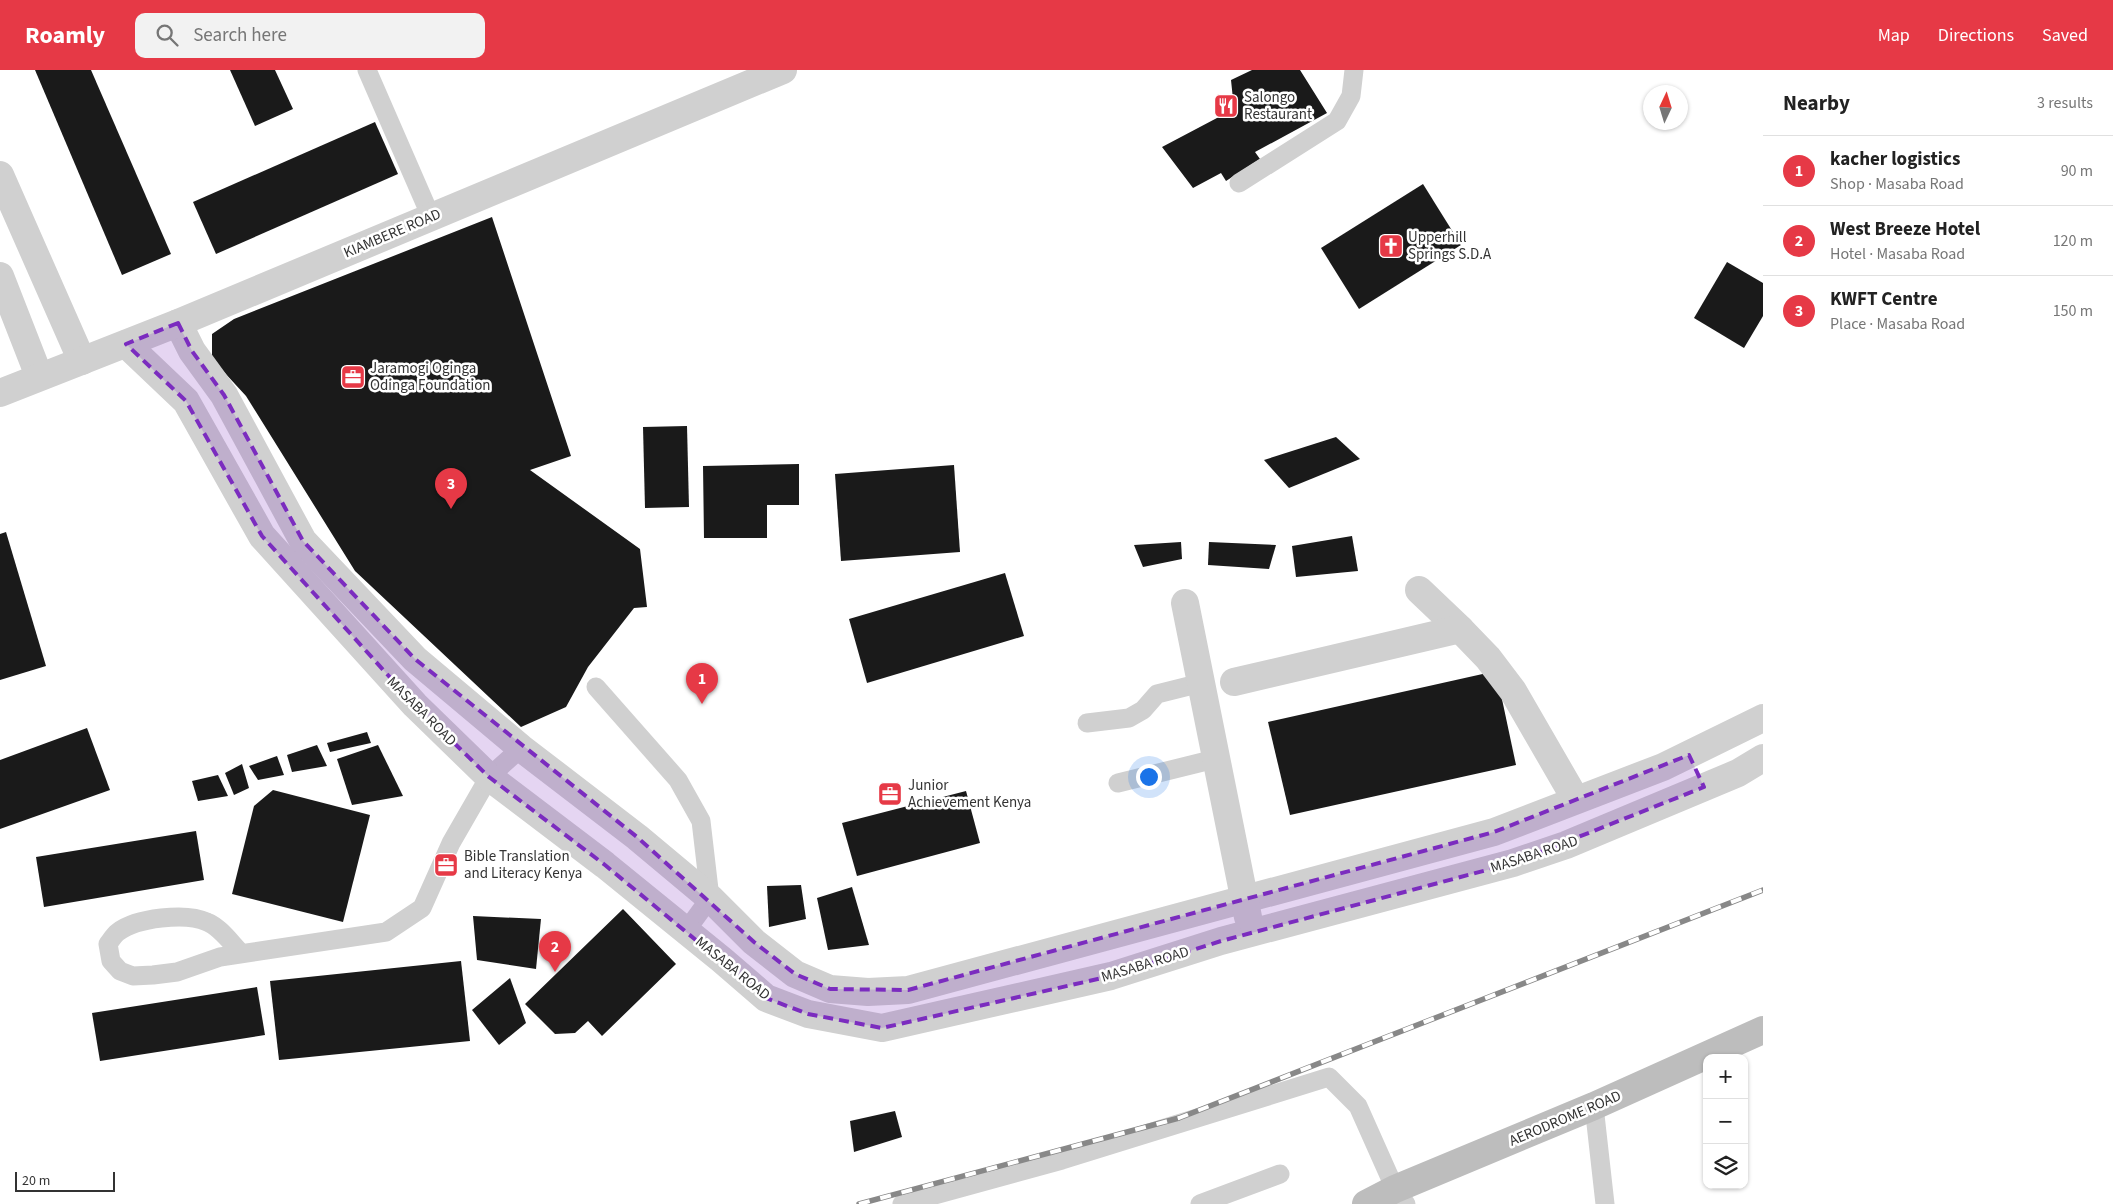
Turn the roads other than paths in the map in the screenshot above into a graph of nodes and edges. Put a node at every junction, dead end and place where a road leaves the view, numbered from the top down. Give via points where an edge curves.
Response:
1 (367, 70) edge
2 (783, 70) edge
3 (1354, 70) edge
4 (0, 175) edge
5 (1239, 183) dead end
6 (431, 217) junction
7 (0, 276) edge
8 (178, 323) junction
9 (126, 344) junction
10 (82, 361) junction
11 (39, 376) junction
12 (0, 394) edge
13 (1419, 590) dead end
14 (1185, 603) dead end
15 (1460, 629) junction
16 (1234, 682) dead end
17 (1201, 683) junction
18 (596, 688) dead end
19 (1763, 718) edge
20 (1087, 723) dead end
21 (522, 748) junction
22 (1689, 755) junction
23 (1763, 758) edge
24 (1215, 759) junction
25 (489, 778) junction
26 (1118, 783) dead end
27 (1704, 787) junction
28 (1576, 800) junction
29 (637, 837) junction
30 (605, 865) junction
31 (710, 898) junction
32 (1243, 900) junction
33 (686, 931) junction
34 (1253, 933) junction
35 (241, 953) junction
36 (1763, 1030) edge
37 (1594, 1106) junction
38 (1280, 1174) dead end
39 (1400, 1197) edge
40 (902, 1204) edge
41 (1200, 1204) edge
42 (1366, 1204) edge
43 (1605, 1204) edge

1 - 6 lane
2 - 6 street, KIAMBERE ROAD
3 - 5 lane via 1351,96 1337,121
4 - 10 street
6 - 8 street, KIAMBERE ROAD
7 - 11 street
8 - 9 street, KIAMBERE ROAD
8 - 21 street via 192,351 224,396 303,541 415,659
9 - 10 street, KIAMBERE ROAD
9 - 25 street, MASABA ROAD via 186,401 262,536 394,684
10 - 11 street, KIAMBERE ROAD
11 - 12 street, KIAMBERE ROAD
13 - 15 street
14 - 17 street
15 - 16 street
15 - 28 street via 1513,691
17 - 20 lane via 1157,694 1143,710 1129,718
17 - 24 street
18 - 31 lane via 678,780 701,821
19 - 22 street
21 - 25 lane
21 - 29 street
22 - 27 street
22 - 28 street
23 - 27 street, MASABA ROAD
24 - 26 lane
24 - 32 street
25 - 30 street, MASABA ROAD
25 - 35 lane via 451,843 422,908 386,932
27 - 34 street, MASABA ROAD via 1566,845 1513,863
28 - 32 street via 1494,832
29 - 30 street
29 - 31 street
30 - 33 street, MASABA ROAD
31 - 32 street via 754,942 795,974 830,989 868,992 908,990
31 - 33 lane
32 - 34 street
33 - 34 street, MASABA ROAD via 766,998 808,1014 882,1028 1111,976
35 - 35 lane via 211,924 187,918 166,917 136,924 119,932 108,944 111,960 120,971 133,976 177,972 220,956
36 - 37 main road, AERODROME ROAD
37 - 39 main road, AERODROME ROAD
37 - 43 lane
38 - 41 lane
39 - 40 lane via 1358,1106 1330,1077 1062,1160
39 - 42 main road, AERODROME ROAD

